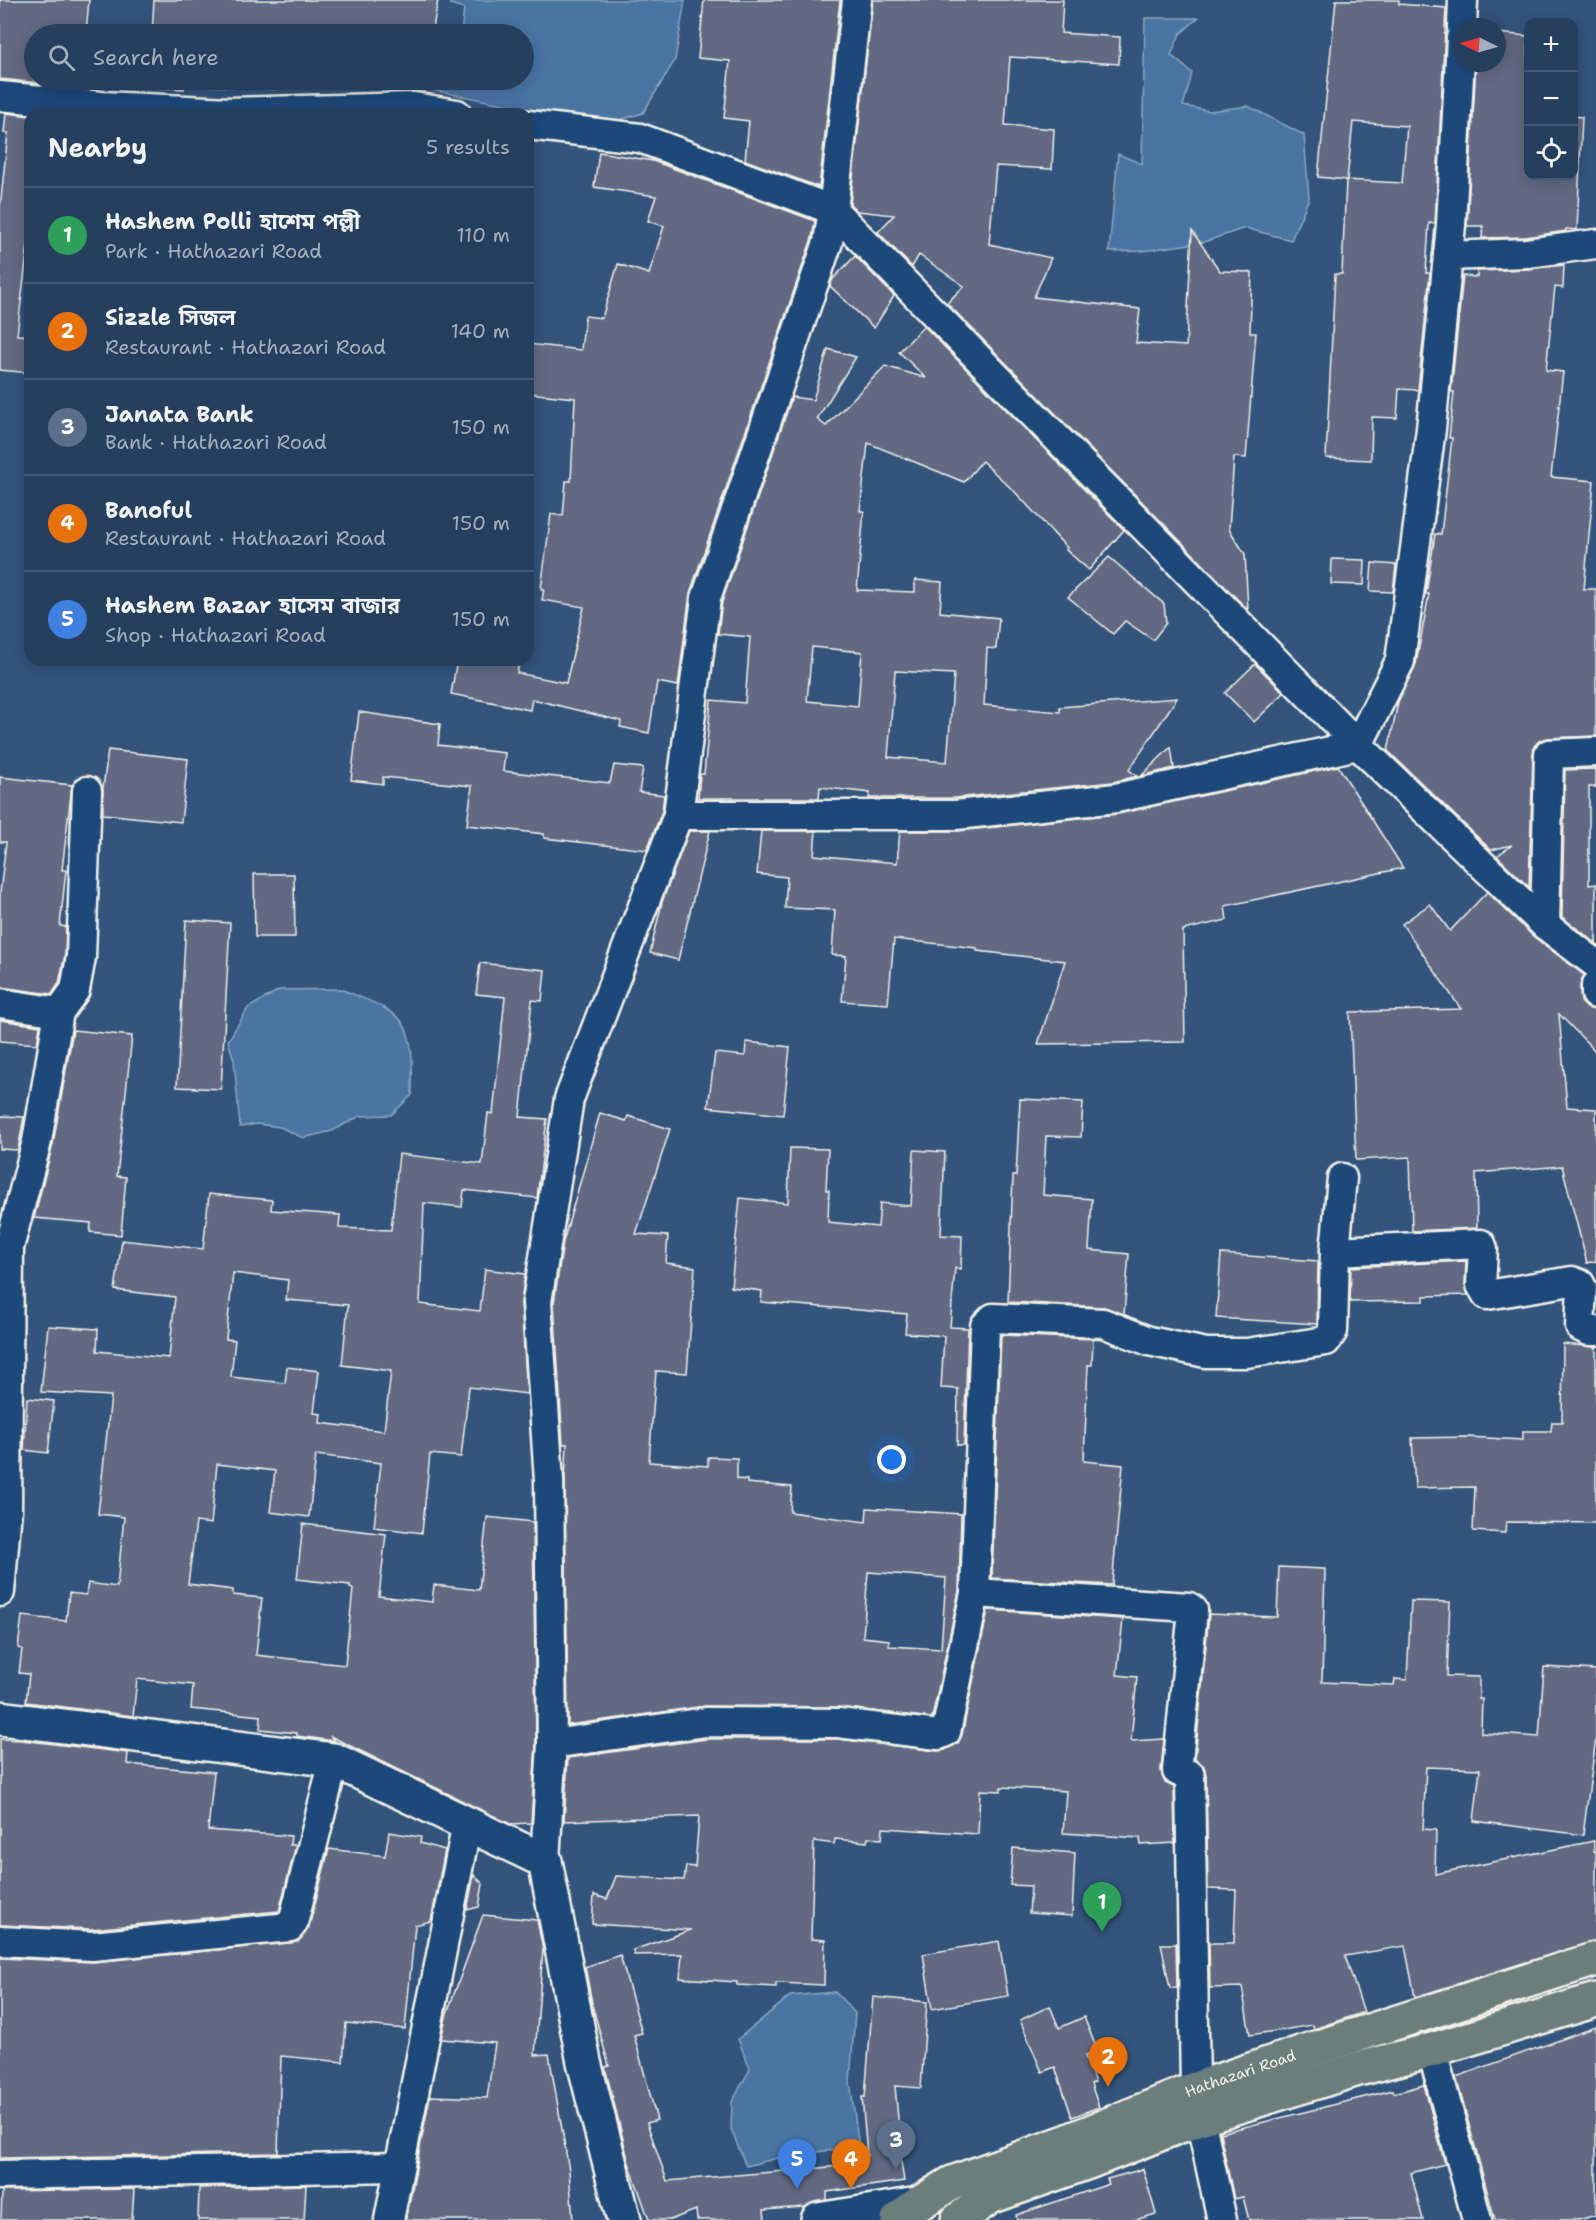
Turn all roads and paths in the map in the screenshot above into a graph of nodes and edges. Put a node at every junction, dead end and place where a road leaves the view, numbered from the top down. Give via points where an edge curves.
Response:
1 (857, 0) edge
2 (1463, 0) edge
3 (1462, 18) edge
4 (1459, 72) edge
5 (0, 96) edge
6 (140, 108) edge
7 (375, 108) edge
8 (420, 108) edge
9 (534, 126) edge
10 (833, 210) junction
11 (1596, 244) edge
12 (1448, 256) junction
13 (1358, 746) junction
14 (1596, 752) edge
15 (87, 791) dead end
16 (678, 815) junction
17 (1545, 925) junction
18 (1596, 964) edge
19 (1596, 986) edge
20 (1596, 994) edge
21 (0, 1003) edge
22 (59, 1011) junction
23 (1342, 1178) dead end
24 (1335, 1251) junction
25 (1596, 1331) edge
26 (0, 1592) edge
27 (975, 1593) junction
28 (0, 1718) edge
29 (552, 1744) junction
30 (334, 1760) junction
31 (467, 1823) junction
32 (545, 1861) junction
33 (0, 1941) edge
34 (1596, 1959) edge
35 (1596, 2000) edge
36 (1432, 2050) junction
37 (1198, 2103) junction
38 (398, 2167) junction
39 (0, 2175) edge
40 (991, 2208) edge
41 (908, 2212) edge
42 (389, 2220) edge
43 (624, 2220) edge
44 (818, 2220) edge
45 (958, 2220) edge
46 (1222, 2220) edge
47 (1478, 2220) edge

1 - 10 street
2 - 3 street
4 - 12 street
5 - 6 street
7 - 8 street
9 - 10 street via 640,138
10 - 13 street
10 - 16 street via 828,242 706,598
11 - 12 street via 1527,253
12 - 13 street via 1431,429 1400,661
13 - 16 street via 1116,798 956,815
13 - 17 street
14 - 17 street via 1549,754
15 - 22 street via 81,957 75,990
16 - 29 street via 569,1099 537,1302 549,1481
17 - 18 street
19 - 20 street
21 - 22 street
22 - 26 street via 37,1141 9,1248 7,1510
23 - 24 street
24 - 25 street via 1481,1244 1481,1285 1487,1295 1572,1281 1582,1288 1580,1327
24 - 27 street via 1333,1331 1326,1341 1247,1353 1206,1353 1149,1341 1103,1323 993,1318 988,1321
27 - 29 street via 946,1732 939,1735 838,1723 706,1722
27 - 37 street via 1193,1610 1176,1771 1190,1775
28 - 30 street
29 - 32 street
30 - 31 street
30 - 33 street via 290,1927 93,1946
31 - 32 street
31 - 38 street
32 - 43 street via 584,2062
34 - 37 highway, Hathazari Road via 1306,2051
35 - 36 highway, Hathazari Road
36 - 37 highway, Hathazari Road
36 - 47 street
37 - 40 highway, Hathazari Road via 1091,2161
37 - 41 highway, Hathazari Road via 1068,2141 952,2183
37 - 46 street
38 - 39 street
38 - 42 street
40 - 45 highway, Hathazari Road
41 - 44 street

